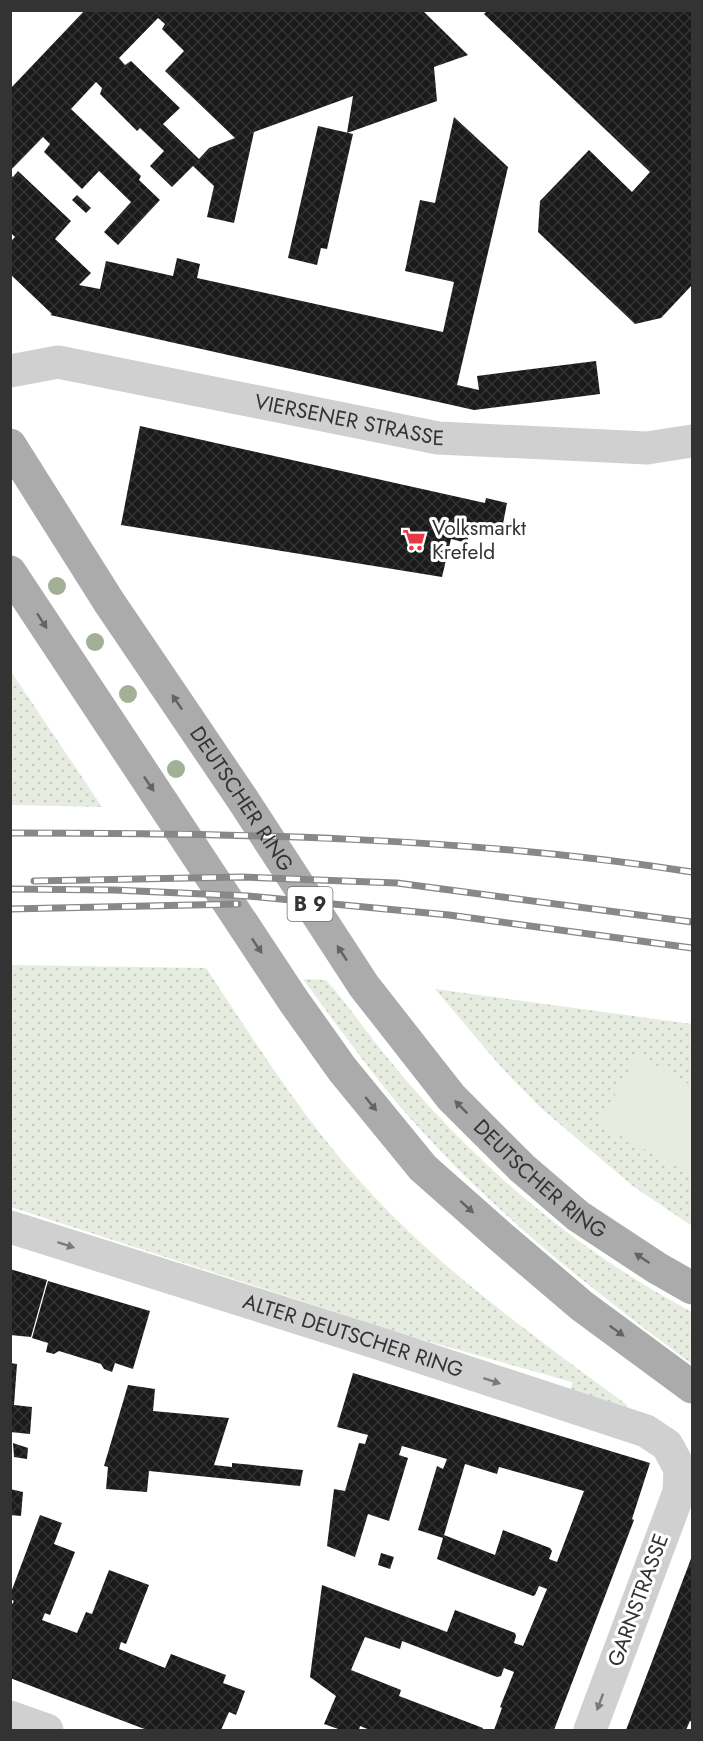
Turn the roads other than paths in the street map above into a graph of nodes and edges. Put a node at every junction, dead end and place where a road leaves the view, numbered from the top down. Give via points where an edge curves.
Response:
1 (10, 371) edge
2 (693, 441) edge
3 (10, 446) edge
4 (10, 572) edge
5 (10, 1227) edge
6 (693, 1288) edge
7 (693, 1387) edge
8 (680, 1469) joint
9 (10, 1717) edge
10 (46, 1731) edge
11 (590, 1731) edge

1 - 2 street, VIERSENER STRASSE via 58,362 438,438 647,448
6 -> 3 main road, DEUTSCHER RING / B 9 via 578,1216 522,1168 451,1097 364,986 109,603
4 -> 7 main road via 293,1000 342,1069 423,1168 582,1306
5 -> 8 street, ALTER DEUTSCHER RING via 646,1431 667,1445
8 -> 11 street, GARNSTRASSE via 679,1492
9 - 10 street

